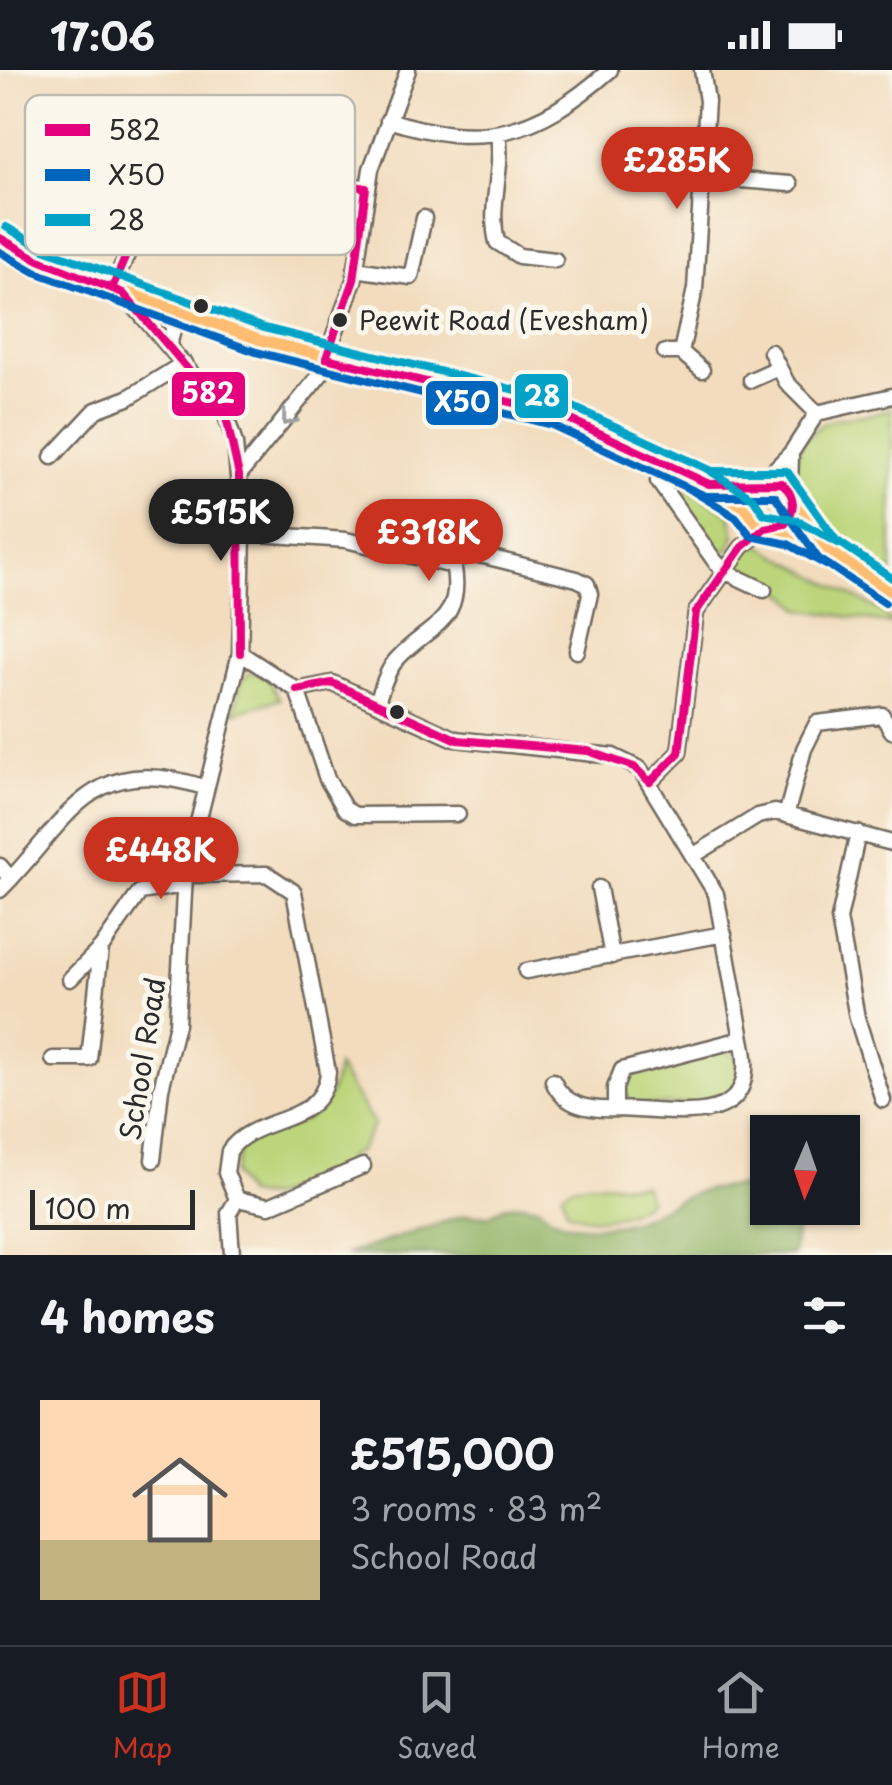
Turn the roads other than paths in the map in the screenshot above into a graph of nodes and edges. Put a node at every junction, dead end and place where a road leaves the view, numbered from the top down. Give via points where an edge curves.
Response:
1 (408, 70) edge
2 (610, 70) edge
3 (702, 70) edge
4 (388, 120) junction
5 (498, 134) junction
6 (701, 177) junction
7 (790, 184) dead end
8 (355, 187) edge
9 (366, 188) junction
10 (424, 218) dead end
11 (0, 238) edge
12 (25, 252) edge
13 (29, 255) edge
14 (132, 255) edge
15 (555, 260) dead end
16 (356, 269) junction
17 (117, 290) junction
18 (178, 312) junction
19 (169, 346) junction
20 (665, 352) dead end
21 (681, 352) junction
22 (771, 352) dead end
23 (330, 358) junction
24 (184, 364) junction
25 (778, 368) junction
26 (702, 370) dead end
27 (752, 380) dead end
28 (892, 396) edge
29 (818, 413) junction
30 (791, 453) junction
31 (52, 457) dead end
32 (239, 475) junction
33 (658, 481) dead end
34 (759, 482) junction
35 (708, 484) junction
36 (792, 495) junction
37 (746, 510) junction
38 (771, 528) junction
39 (243, 533) junction
40 (742, 547) junction
41 (827, 549) junction
42 (453, 563) junction
43 (724, 571) junction
44 (764, 590) dead end
45 (892, 593) edge
46 (577, 651) dead end
47 (240, 653) junction
48 (296, 690) junction
49 (377, 701) junction
50 (887, 712) edge
51 (892, 731) edge
52 (650, 782) junction
53 (204, 787) junction
54 (787, 812) junction
55 (458, 814) dead end
56 (858, 834) junction
57 (892, 843) edge
58 (696, 854) junction
59 (0, 866) edge
60 (184, 880) junction
61 (6, 884) edge
62 (598, 888) dead end
63 (724, 934) junction
64 (101, 948) junction
65 (612, 956) junction
66 (526, 971) dead end
67 (70, 979) dead end
68 (742, 1040) junction
69 (54, 1060) dead end
70 (554, 1081) dead end
71 (883, 1100) dead end
72 (615, 1109) junction
73 (154, 1160) dead end
74 (363, 1166) dead end
75 (237, 1199) junction
76 (232, 1254) edge

1 - 4 street
2 - 5 street via 552,116
3 - 6 street via 707,102
4 - 5 street via 448,135
4 - 9 street
5 - 15 street via 497,242 519,256
6 - 7 street
6 - 21 street via 695,289
8 - 9 street
9 - 16 street
10 - 16 street via 411,277
11 - 12 main road
13 - 17 main road
14 - 17 street
16 - 23 street
17 - 18 main road
17 - 19 street, School Road
18 - 19 street
18 - 23 main road
19 - 24 street, School Road
20 - 21 street
21 - 26 street
22 - 25 street
23 -> 32 street
23 - 35 main road via 556,413
24 - 31 street via 96,410
24 - 32 street, School Road via 224,413
25 - 27 street
25 - 29 street
28 - 29 street
29 - 30 street
30 - 34 street
30 - 36 street
32 - 39 street, School Road
33 - 43 street
34 - 35 main road
34 - 36 main road via 776,480
34 - 37 main road
35 - 37 main road
36 - 38 main road via 791,518
36 - 41 main road
37 - 38 main road
37 - 40 street
38 - 40 street
38 - 41 main road
39 - 42 street via 346,540
39 - 47 street, School Road
40 - 43 street
41 - 45 main road
42 - 46 street via 484,556 587,584
42 - 49 street via 450,614 397,658
43 - 44 street
43 - 52 street via 692,622 679,753
47 - 48 street
47 - 53 street, School Road
48 - 49 street via 332,683
48 - 55 street via 327,779 345,809 355,815
49 - 52 street via 455,739 614,756
50 - 51 street
50 - 54 street via 817,724
52 - 58 street
53 - 60 street, School Road
53 - 61 street via 152,778 102,786 50,828
54 - 56 street
54 - 58 street via 758,816
56 - 57 street
56 - 71 street via 840,926 857,1018
58 - 63 street via 716,894
59 - 61 street
60 - 64 street via 140,892
60 - 73 street, School Road via 178,1024 161,1090
60 - 75 street via 267,874 294,892 328,1072 315,1104 235,1142 226,1163
62 - 65 street
63 - 65 street
63 - 68 street
64 - 67 street
64 - 69 street via 89,1059
65 - 66 street
68 - 72 street via 622,1070
68 - 72 street via 746,1082 735,1102 717,1109
70 - 72 street via 577,1104
74 - 75 street via 268,1206
75 - 76 street via 229,1213

